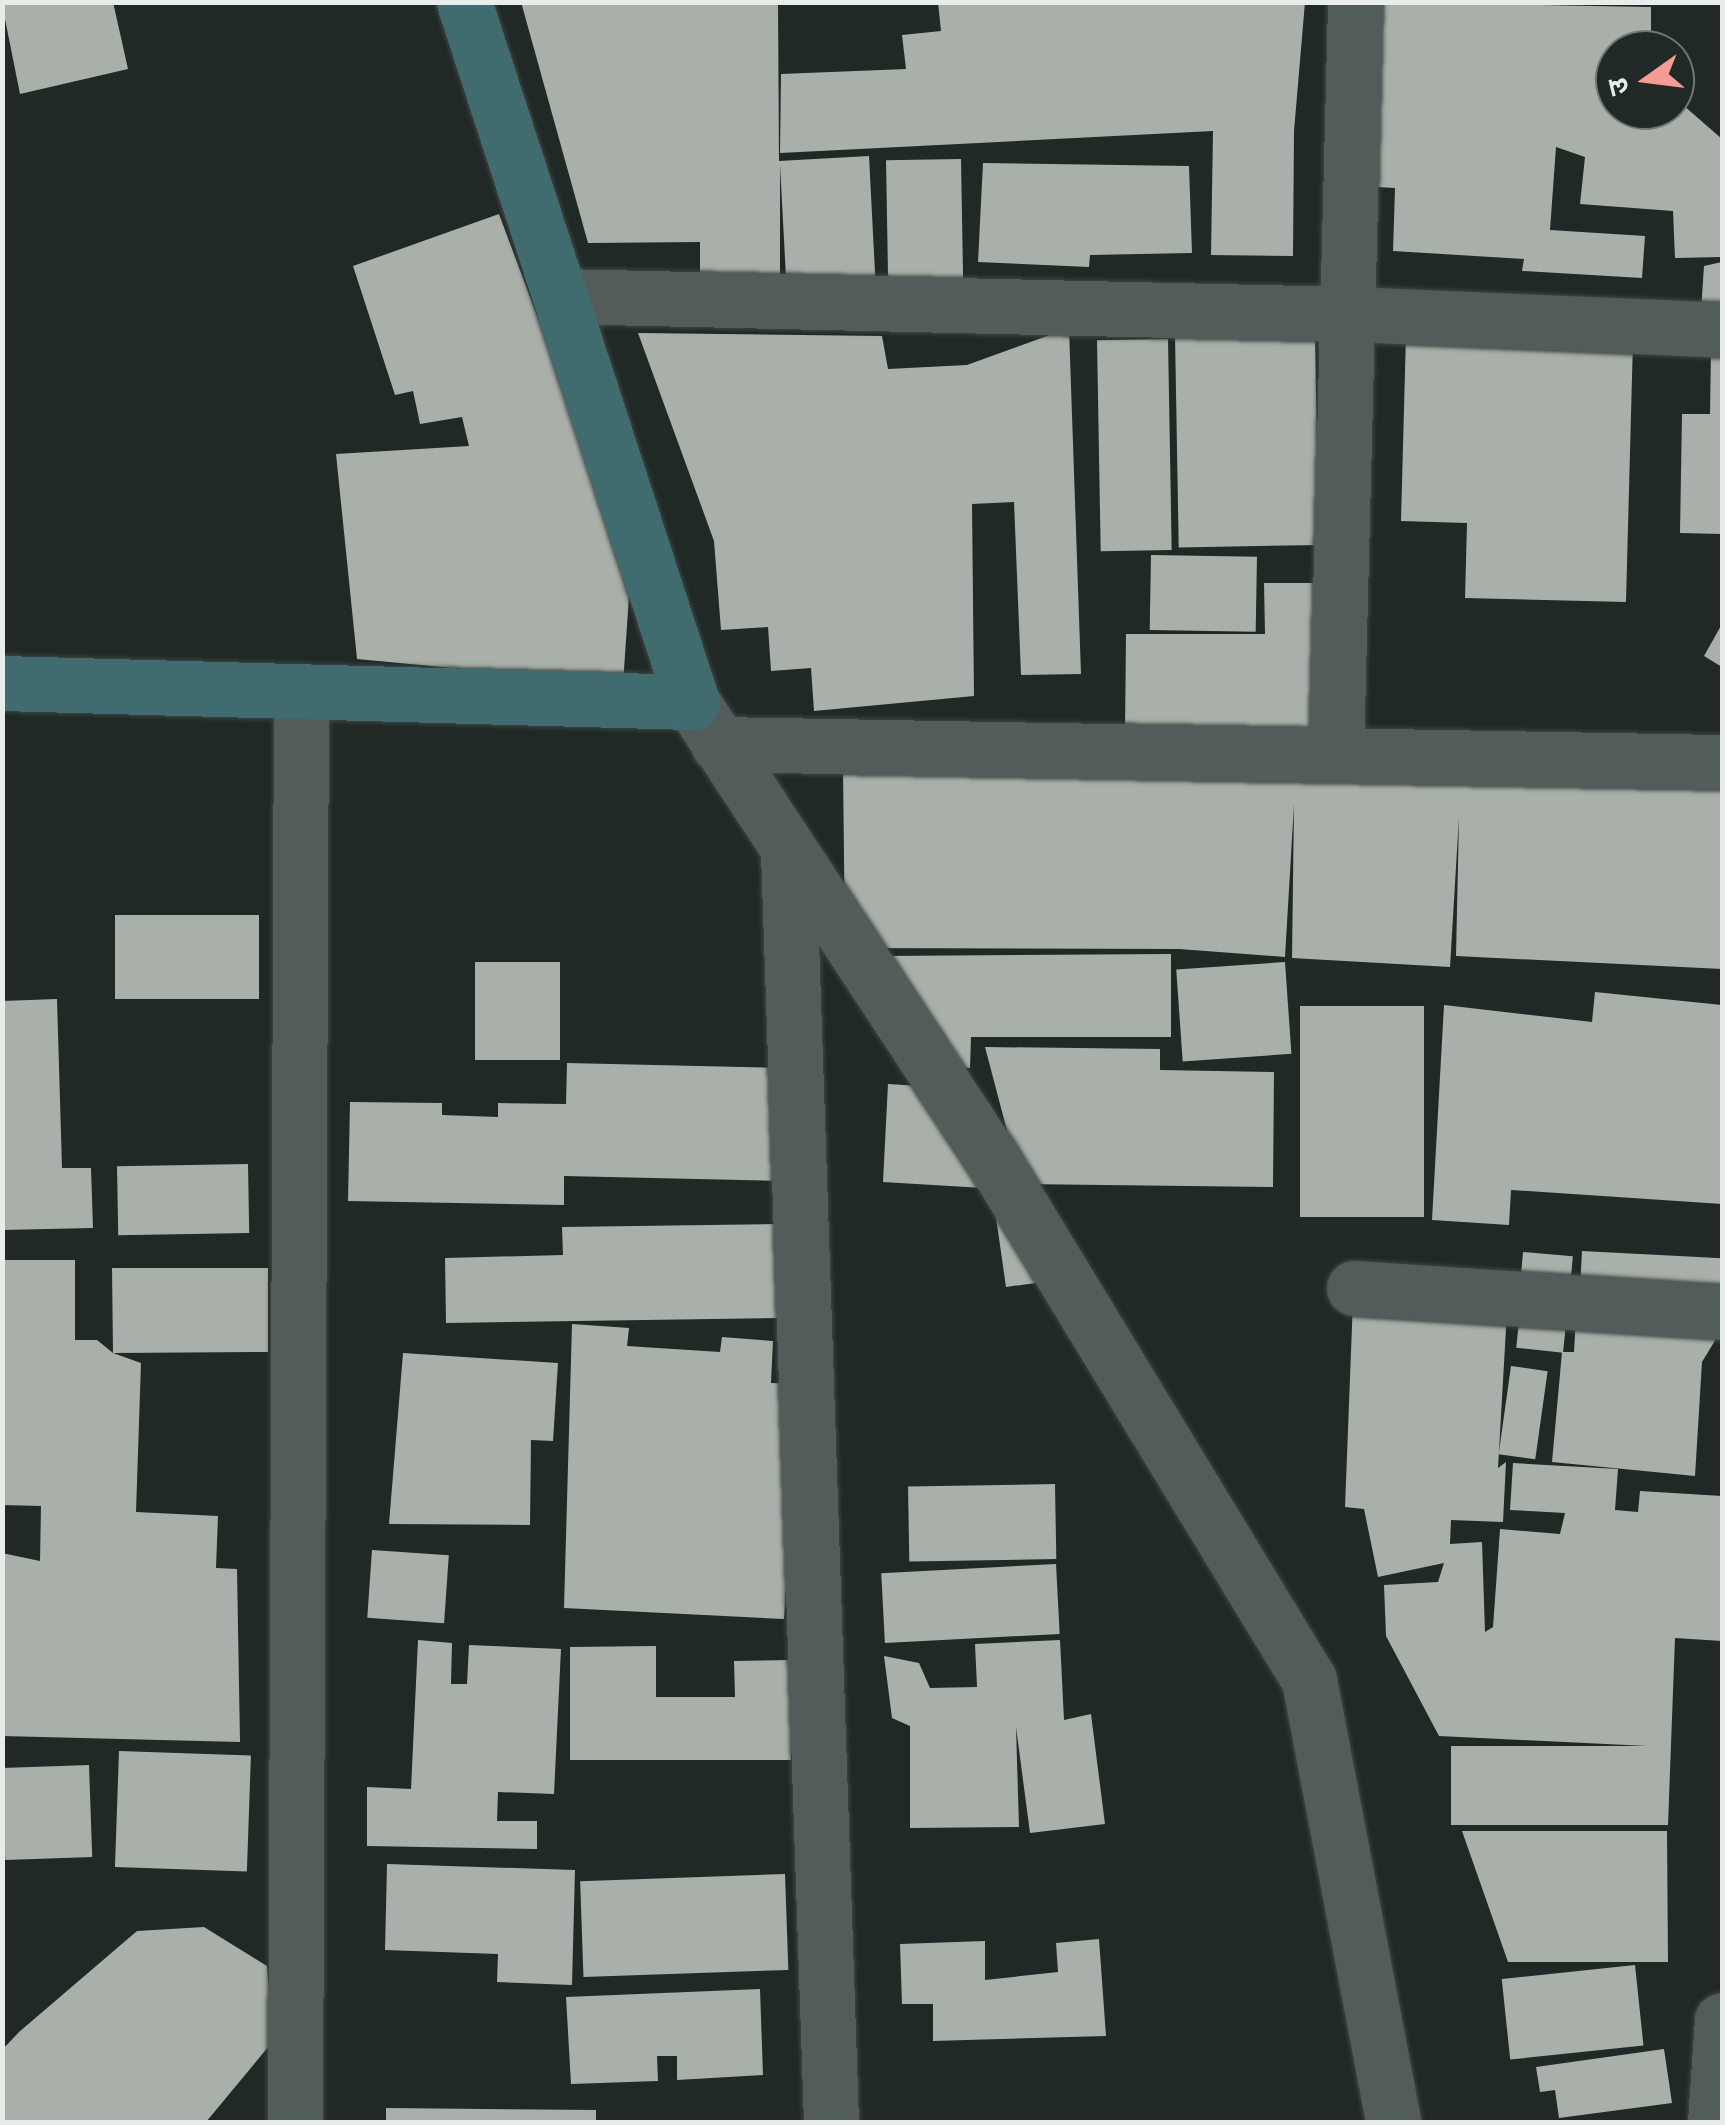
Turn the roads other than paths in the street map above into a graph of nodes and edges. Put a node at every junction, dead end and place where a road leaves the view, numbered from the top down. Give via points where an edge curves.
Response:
1 (464, 2) edge
2 (1355, 2) edge
3 (560, 296) junction
4 (1348, 314) junction
5 (1722, 330) edge
6 (2, 683) edge
7 (301, 692) junction
8 (705, 723) junction
9 (1336, 754) junction
10 (1722, 762) edge
11 (788, 852) junction
12 (1354, 1288) dead end
13 (1722, 1312) edge
14 (1722, 2020) edge
15 (295, 2122) edge
16 (831, 2122) edge
17 (1393, 2122) edge
18 (1715, 2122) edge

1 - 3 street
2 - 4 street
3 - 4 street
3 - 8 street
4 - 5 street
4 - 9 street
6 - 7 street
7 - 8 street
7 - 15 street
8 - 9 street
8 - 11 street
9 - 10 street
11 - 16 street
11 - 17 street via 993,1160 1309,1680
12 - 13 street
14 - 18 street

